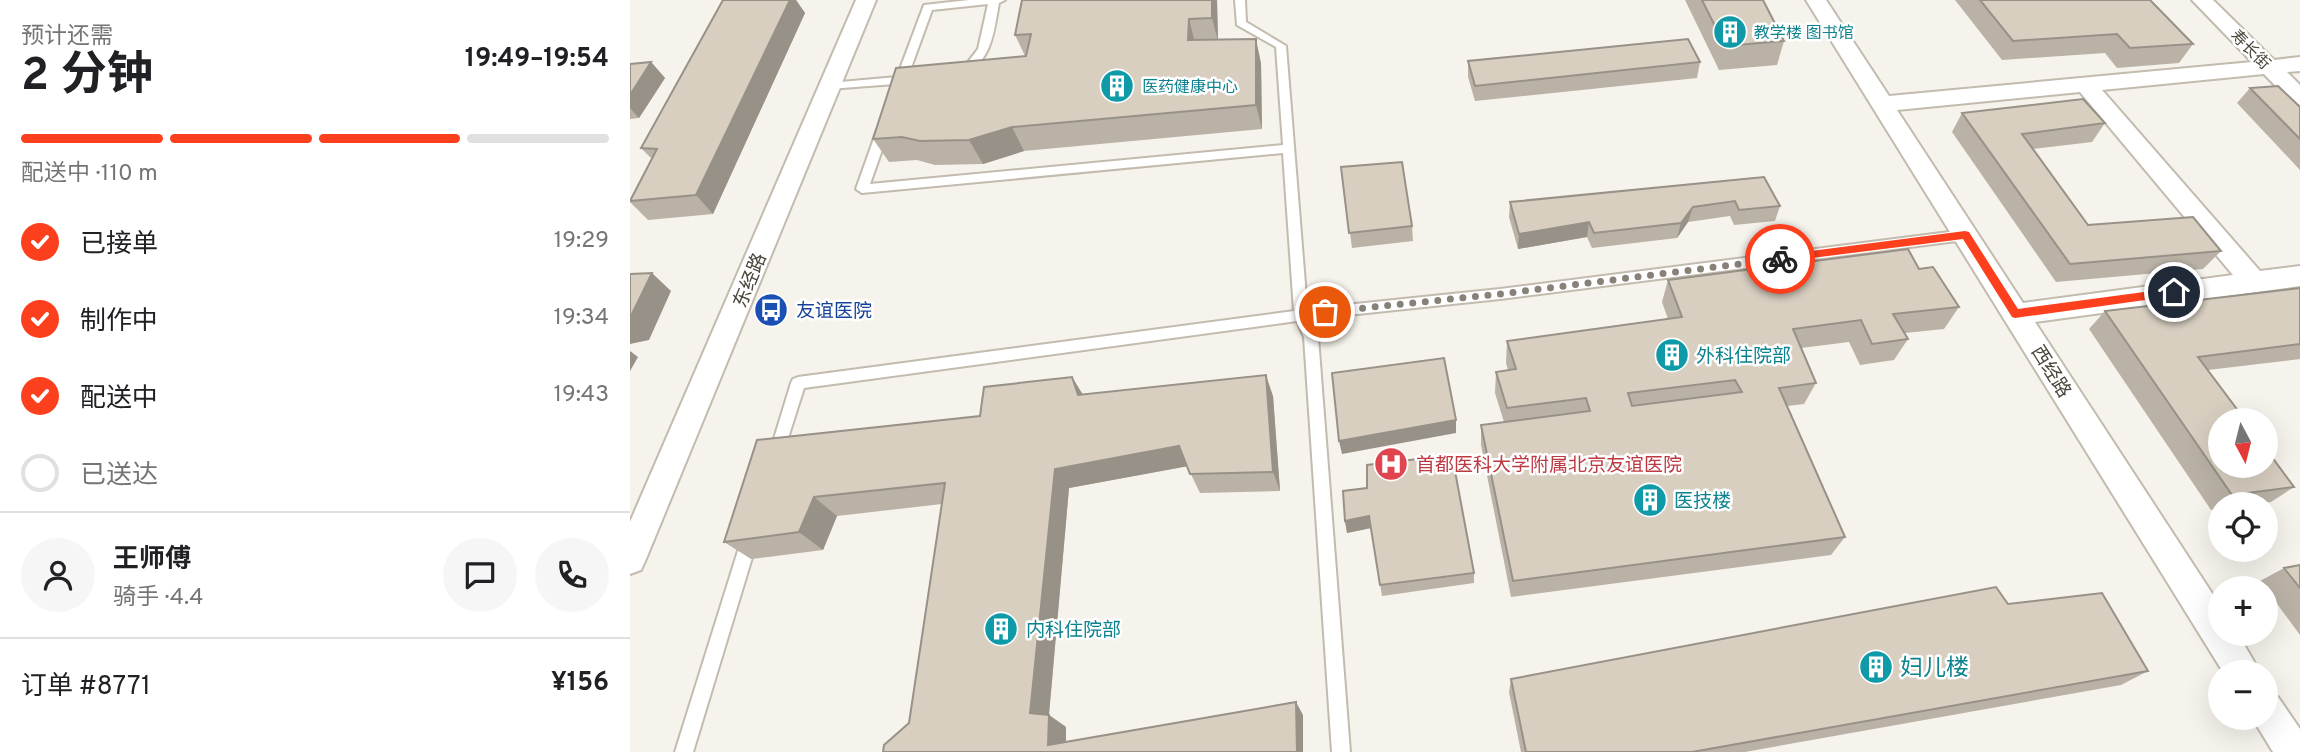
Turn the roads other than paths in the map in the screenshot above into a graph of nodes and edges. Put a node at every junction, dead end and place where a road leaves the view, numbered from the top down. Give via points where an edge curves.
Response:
1 (866, 0) edge
2 (1000, 0) edge
3 (1240, 0) edge
4 (1816, 0) edge
5 (2202, 0) edge
6 (994, 1) edge
7 (2300, 64) edge
8 (2269, 67) junction
9 (949, 75) edge
10 (921, 78) edge
11 (901, 80) junction
12 (2085, 84) junction
13 (829, 86) junction
14 (897, 92) edge
15 (2300, 98) edge
16 (1882, 104) junction
17 (888, 116) edge
18 (1289, 148) junction
19 (1965, 235) junction
20 (2300, 276) edge
21 (2253, 281) junction
22 (2015, 314) junction
23 (1301, 315) junction
24 (770, 475) edge
25 (753, 528) edge
26 (630, 559) edge
27 (2235, 660) edge
28 (2278, 727) edge
29 (684, 752) edge
30 (1341, 752) edge
31 (2294, 752) edge

1 - 13 street, 东经路
2 - 6 lane
3 - 18 lane via 1241,23 1281,46
4 - 16 street, 西经路
5 - 8 street, 寿长街
6 - 9 lane via 977,60
6 - 11 lane via 928,7
7 - 8 street
8 - 12 street
8 - 15 street, 寿长街
10 - 11 lane
11 - 13 lane
11 - 14 lane
12 - 16 street
12 - 21 street
13 - 26 street, 东经路
16 - 19 street, 西经路
17 - 18 lane via 862,189
18 - 23 lane
19 - 22 street, 西经路
19 - 23 lane
20 - 21 street
21 - 22 street
22 - 27 street, 西经路
23 - 24 lane via 799,383
23 - 30 lane via 1311,337
25 - 29 lane
28 - 31 street

